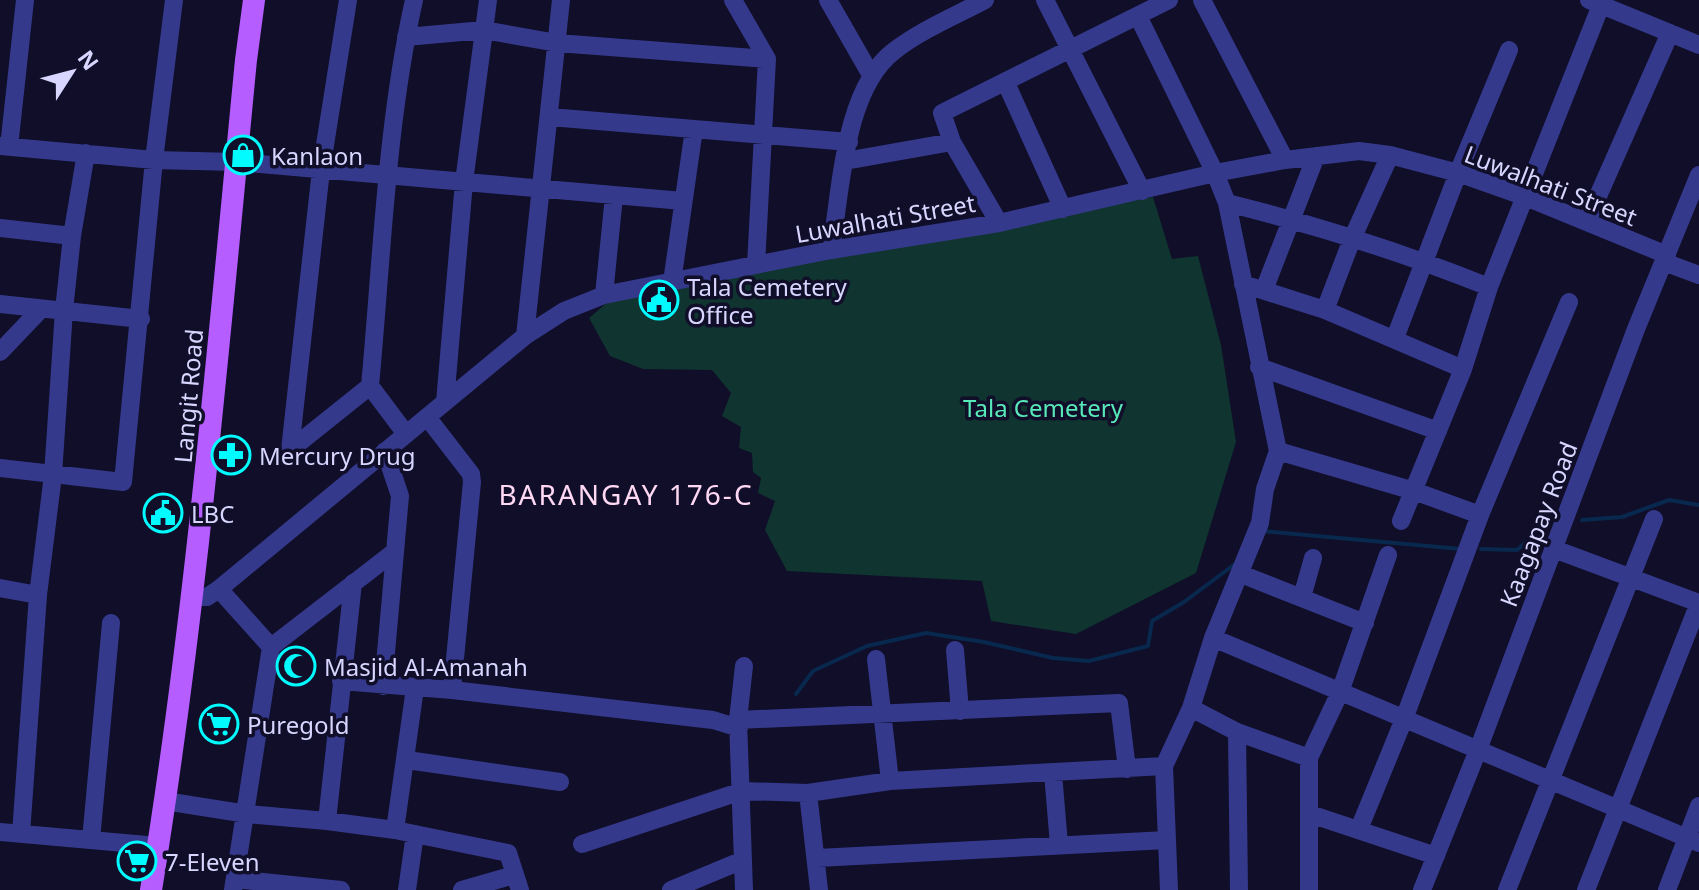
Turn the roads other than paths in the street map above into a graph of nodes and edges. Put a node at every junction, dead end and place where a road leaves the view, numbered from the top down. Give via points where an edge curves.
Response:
1 (25, 0) edge
2 (174, 0) edge
3 (254, 0) edge
4 (348, 0) edge
5 (414, 0) edge
6 (488, 0) edge
7 (561, 0) edge
8 (733, 0) edge
9 (828, 0) edge
10 (985, 0) edge
11 (1045, 0) edge
12 (1169, 0) edge
13 (1202, 0) edge
14 (1595, 3) edge
15 (1138, 16) junction
16 (484, 30) junction
17 (1670, 33) junction
18 (406, 37) junction
19 (557, 43) junction
20 (1699, 45) edge
21 (1509, 50) dead end
22 (1069, 51) junction
23 (767, 59) junction
24 (871, 75) junction
25 (1006, 83) junction
26 (550, 117) junction
27 (694, 129) junction
28 (763, 136) junction
29 (849, 142) junction
30 (952, 142) junction
31 (4, 146) edge
32 (86, 153) junction
33 (1390, 155) junction
34 (1316, 156) junction
35 (154, 160) junction
36 (1285, 160) junction
37 (845, 161) junction
38 (236, 162) junction
39 (321, 170) junction
40 (1215, 173) junction
41 (1458, 173) junction
42 (1699, 175) edge
43 (389, 176) junction
44 (464, 182) junction
45 (542, 190) junction
46 (1142, 191) junction
47 (614, 196) junction
48 (1526, 197) junction
49 (683, 201) junction
50 (1227, 203) junction
51 (1063, 209) junction
52 (1293, 219) junction
53 (1587, 221) junction
54 (999, 223) junction
55 (0, 228) edge
56 (72, 236) junction
57 (1352, 239) junction
58 (831, 250) junction
59 (1665, 258) junction
60 (1425, 261) junction
61 (756, 265) junction
62 (1699, 275) edge
63 (672, 282) junction
64 (1243, 284) junction
65 (1489, 287) junction
66 (1264, 290) junction
67 (604, 295) junction
68 (1569, 302) dead end
69 (0, 304) edge
70 (41, 309) junction
71 (64, 310) junction
72 (1325, 310) junction
73 (141, 319) junction
74 (525, 336) junction
75 (1395, 338) junction
76 (0, 352) edge
77 (1259, 367) junction
78 (1463, 369) junction
79 (370, 386) junction
80 (445, 402) junction
81 (427, 417) junction
82 (1438, 431) junction
83 (406, 434) junction
84 (385, 451) junction
85 (1278, 451) junction
86 (0, 468) edge
87 (53, 475) junction
88 (1414, 491) junction
89 (1480, 515) junction
90 (1654, 519) dead end
91 (1401, 521) dead end
92 (1554, 549) junction
93 (394, 552) junction
94 (1388, 555) dead end
95 (1313, 558) dead end
96 (1241, 574) junction
97 (1632, 578) junction
98 (353, 583) junction
99 (0, 588) edge
100 (219, 589) junction
101 (38, 595) junction
102 (193, 597) junction
103 (1302, 597) junction
104 (1699, 603) edge
105 (111, 623) dead end
106 (1365, 623) junction
107 (1213, 638) junction
108 (271, 647) junction
109 (955, 650) dead end
110 (876, 659) dead end
111 (744, 666) dead end
112 (341, 681) junction
113 (383, 686) junction
114 (415, 688) junction
115 (452, 690) junction
116 (1340, 692) junction
117 (1191, 708) junction
118 (960, 711) junction
119 (884, 716) junction
120 (1404, 719) junction
121 (739, 724) junction
122 (1237, 732) junction
123 (1478, 750) junction
124 (1309, 758) junction
125 (407, 760) junction
126 (1164, 766) junction
127 (1127, 769) junction
128 (1053, 773) junction
129 (890, 781) junction
130 (560, 782) dead end
131 (1552, 782) junction
132 (742, 791) junction
133 (808, 793) junction
134 (165, 801) junction
135 (1699, 806) edge
136 (1618, 810) junction
137 (247, 814) junction
138 (1310, 814) junction
139 (327, 821) junction
140 (1359, 829) junction
141 (395, 830) junction
142 (0, 832) edge
143 (21, 834) junction
144 (415, 834) junction
145 (91, 840) junction
146 (1167, 840) junction
147 (1693, 841) edge
148 (582, 844) dead end
149 (1059, 845) junction
150 (158, 846) junction
151 (1436, 856) junction
152 (817, 858) junction
153 (743, 860) junction
154 (517, 882) edge
155 (234, 884) edge
156 (151, 890) edge
157 (341, 890) edge
158 (407, 890) edge
159 (462, 890) edge
160 (671, 890) edge
161 (744, 890) edge
162 (819, 890) edge
163 (1169, 890) edge
164 (1239, 890) edge
165 (1309, 890) edge
166 (1422, 890) edge
167 (1507, 890) edge
168 (1586, 890) edge
169 (1667, 890) edge

1 - 31 street
2 - 35 street
3 - 38 main road, Langit Road
4 - 39 street
5 - 18 street
6 - 16 street
7 - 19 street
8 - 23 street
9 - 24 street
10 - 24 street via 895,50
11 - 22 street
12 - 15 street
13 - 36 street
14 - 17 street
14 - 48 street
15 - 22 street
15 - 40 street
16 - 18 street
16 - 19 street
16 - 44 street
17 - 20 street
17 - 53 street
18 - 43 street
19 - 23 street
19 - 26 street
21 - 41 street
22 - 25 street
22 - 46 street
23 - 28 street
24 - 29 street
25 - 30 street via 942,113
25 - 51 street
26 - 27 street
26 - 45 street
27 - 28 street
27 - 49 street
28 - 29 street
28 - 61 street
29 - 37 street
30 - 37 street
30 - 54 street
31 - 32 street
32 - 35 street
32 - 56 street
33 - 34 street, Luwalhati Street via 1359,151
33 - 41 street, Luwalhati Street
33 - 57 street
34 - 36 street, Luwalhati Street
34 - 52 street
35 - 38 street
35 - 73 street
36 - 40 street, Luwalhati Street
37 - 58 street
38 - 39 street
38 - 102 main road, Langit Road
39 - 43 street
39 - 79 street via 290,450
40 - 46 street, Luwalhati Street
40 - 50 street
41 - 48 street, Luwalhati Street
41 - 60 street
42 - 59 street, Kaagapay Road
43 - 44 street
43 - 79 street
44 - 45 street
44 - 80 street
45 - 47 street
45 - 74 street
46 - 51 street, Luwalhati Street
47 - 49 street
47 - 67 street
48 - 53 street, Luwalhati Street
48 - 65 street
49 - 63 street
50 - 52 street
50 - 64 street
51 - 54 street, Luwalhati Street
52 - 57 street
52 - 66 street
53 - 59 street, Luwalhati Street
54 - 58 street, Luwalhati Street
55 - 56 street
56 - 71 street
57 - 60 street
57 - 72 street
58 - 61 street, Luwalhati Street
59 - 62 street, Luwalhati Street
59 - 92 street, Kaagapay Road
60 - 65 street
60 - 75 street
61 - 63 street, Luwalhati Street
63 - 67 street, Luwalhati Street
64 - 66 street
64 - 77 street
65 - 78 street
66 - 72 street
67 - 74 street, Luwalhati Street via 564,311
68 - 89 street
69 - 70 street
70 - 71 street
70 - 76 street
71 - 73 street
71 - 87 street
72 - 75 street
73 - 87 street via 123,482
74 - 80 street, Luwalhati Street
75 - 78 street
77 - 82 street
77 - 85 street
78 - 82 street
79 - 83 street
80 - 81 street, Luwalhati Street
81 - 83 street, Luwalhati Street
81 - 115 street via 472,482
82 - 88 street
83 - 84 street, Luwalhati Street
84 - 93 street via 400,487
84 - 100 street, Luwalhati Street
85 - 88 street
85 - 96 street
86 - 87 street
87 - 101 street
88 - 89 street
88 - 91 street
89 - 120 street
90 - 97 street
92 - 97 street
92 - 123 street, Kaagapay Road
93 - 98 street
93 - 113 street
94 - 106 street
95 - 103 street
96 - 103 street
96 - 107 street
97 - 104 street
97 - 131 street
98 - 108 street
98 - 112 street
99 - 101 street
100 - 102 street, Luwalhati Street via 207,597
100 - 108 street
101 - 143 street
102 - 134 main road, Langit Road
103 - 106 street
104 - 136 street
105 - 145 street
106 - 116 street
107 - 116 street
107 - 117 street
108 - 137 street
109 - 118 street
110 - 119 street
111 - 121 street
112 - 113 street
112 - 139 street
113 - 114 street
114 - 115 street
114 - 125 street
115 - 121 street
116 - 120 street
116 - 124 street
117 - 122 street
117 - 126 street
118 - 119 street
118 - 127 street via 1119,703
119 - 121 street
119 - 129 street
120 - 123 street
120 - 140 street
121 - 132 street
122 - 124 street
122 - 164 street
123 - 131 street
123 - 151 street, Kaagapay Road
124 - 138 street
125 - 130 street
125 - 141 street
126 - 127 street
126 - 146 street
127 - 128 street
128 - 129 street
128 - 149 street
129 - 133 street
131 - 136 street
131 - 167 street
132 - 133 street
132 - 148 street
132 - 153 street
133 - 152 street
134 - 137 street
134 - 150 main road, Langit Road
135 - 147 street
136 - 147 street
136 - 168 street
137 - 139 street
137 - 155 street
138 - 140 street
138 - 165 street
139 - 141 street
140 - 151 street
141 - 144 street
142 - 143 street
143 - 145 street
144 - 154 street via 508,853
144 - 158 street
145 - 150 street
146 - 149 street
146 - 163 street
147 - 169 street
149 - 152 street
150 - 156 main road, Langit Road
151 - 166 street, Kaagapay Road
152 - 162 street
153 - 160 street
153 - 161 street
154 - 159 street
155 - 157 street

